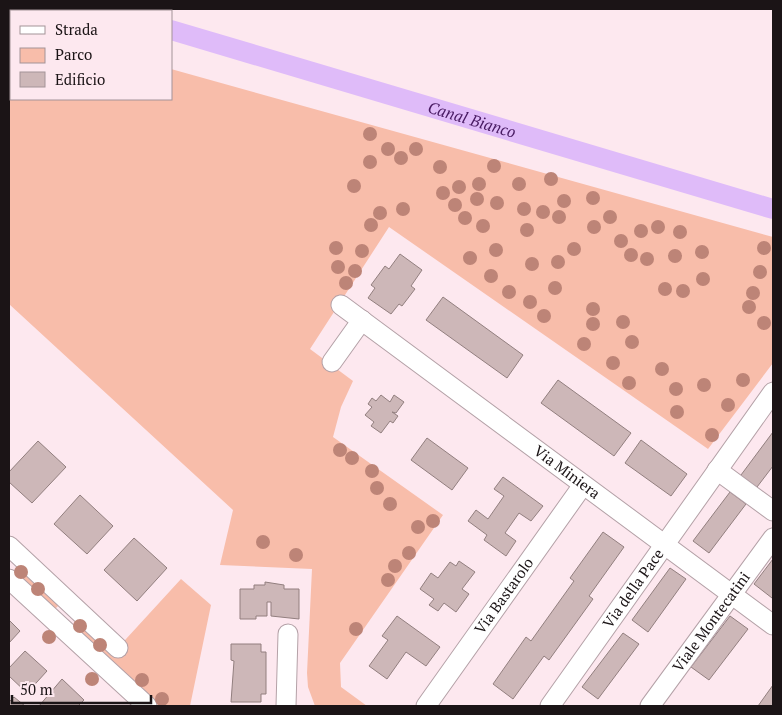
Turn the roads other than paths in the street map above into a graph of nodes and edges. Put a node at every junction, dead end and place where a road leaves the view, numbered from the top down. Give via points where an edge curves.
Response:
1 (341, 305) dead end
2 (362, 320) junction
3 (332, 362) dead end
4 (771, 399) edge
5 (717, 470) junction
6 (583, 485) junction
7 (773, 511) edge
8 (773, 538) edge
9 (664, 545) junction
10 (11, 553) edge
11 (9, 579) edge
12 (732, 595) junction
13 (76, 608) junction
14 (59, 625) junction
15 (773, 625) edge
16 (288, 634) dead end
17 (118, 648) dead end
18 (147, 706) edge
19 (286, 706) edge
20 (426, 706) edge
21 (550, 706) edge
22 (650, 706) edge

1 - 2 street, Via Miniera
2 - 3 street
2 - 6 street, Via Miniera
4 - 5 street, Via della Pace
5 - 7 street
5 - 9 street, Via della Pace
6 - 9 street, Via Miniera
6 - 20 street, Via Bastarolo
8 - 12 street, Viale Montecatini
9 - 12 street, Via Miniera
9 - 21 street, Via della Pace
10 - 13 street
11 - 14 street
12 - 15 street, Via Miniera
12 - 22 street, Viale Montecatini
13 - 14 street
13 - 17 street
14 - 18 street
16 - 19 street

